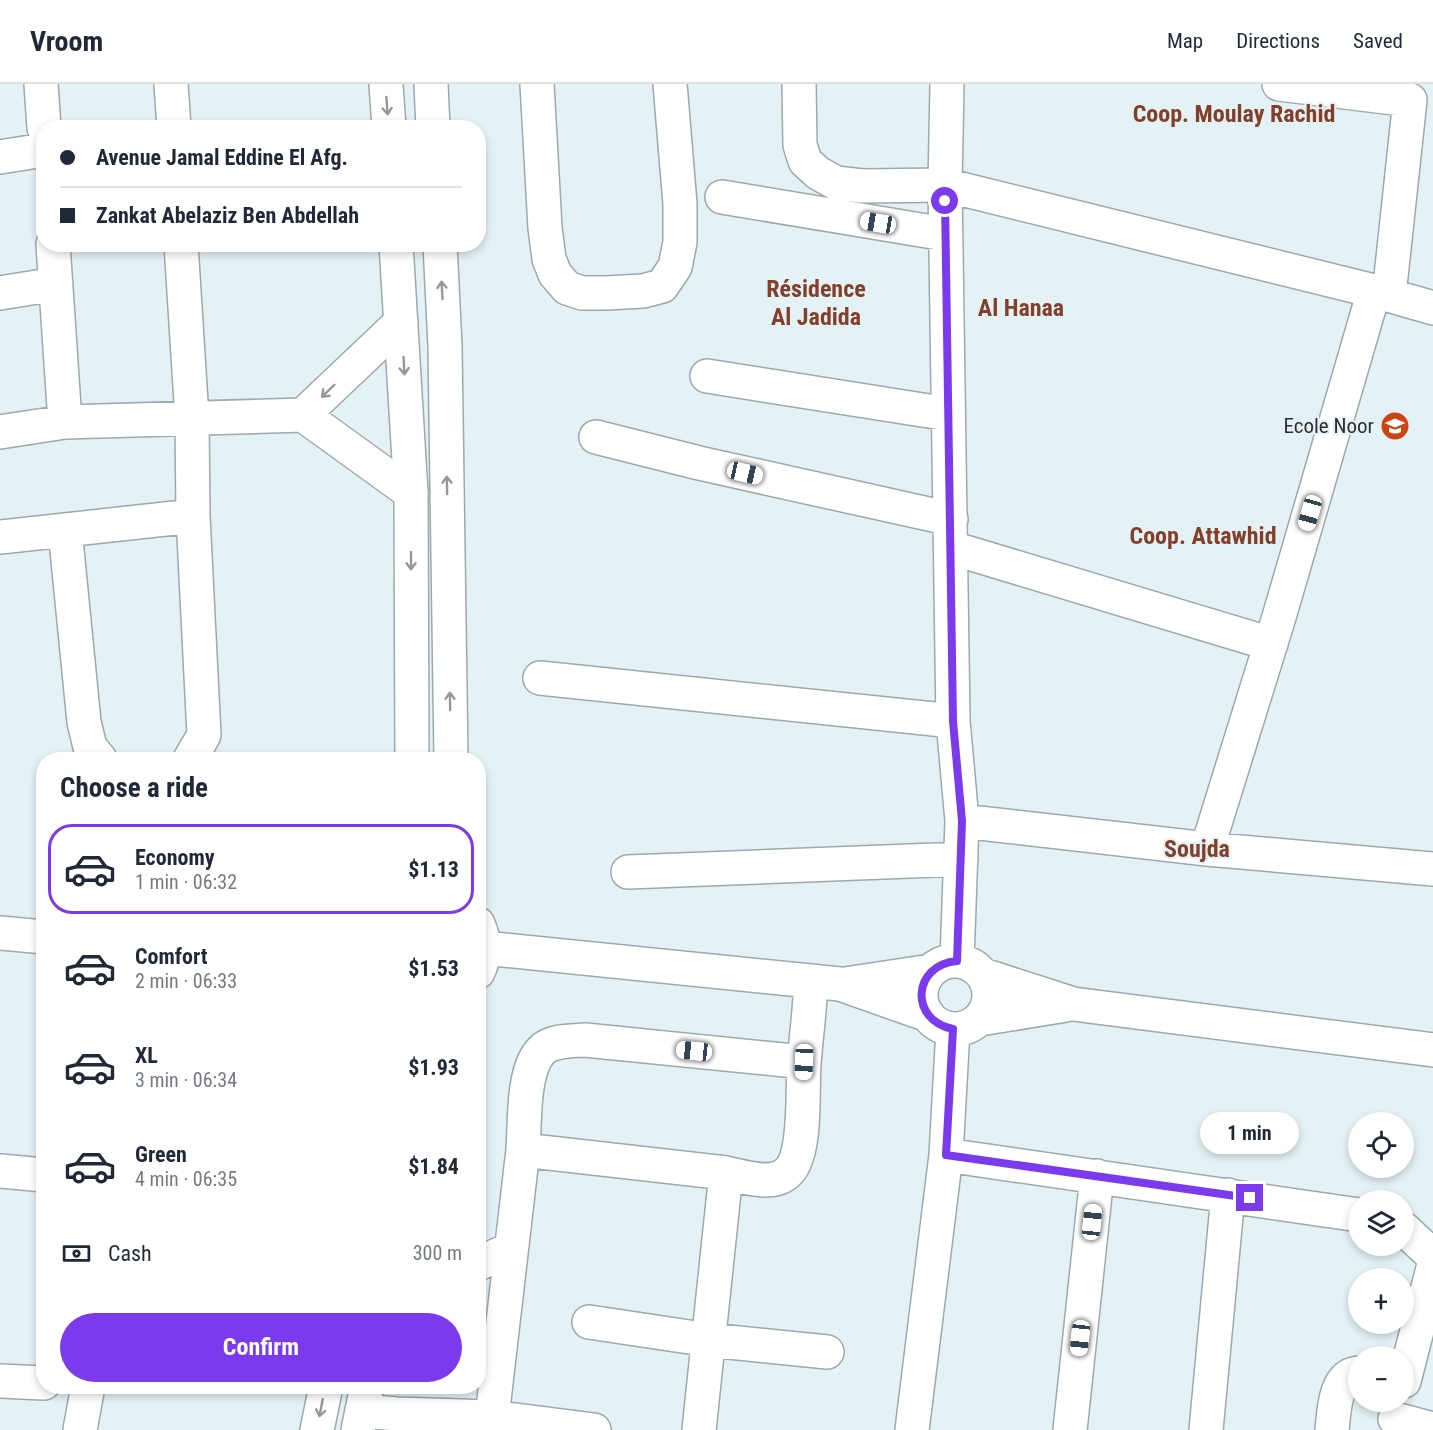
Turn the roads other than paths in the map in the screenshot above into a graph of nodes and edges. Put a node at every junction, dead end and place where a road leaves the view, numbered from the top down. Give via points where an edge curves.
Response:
1 (41, 84) edge
2 (171, 84) edge
3 (386, 84) edge
4 (430, 84) edge
5 (537, 84) edge
6 (670, 84) edge
7 (800, 84) edge
8 (947, 84) edge
9 (1279, 84) edge
10 (1421, 101) edge
11 (43, 120) edge
12 (173, 120) edge
13 (388, 120) edge
14 (432, 120) edge
15 (36, 151) edge
16 (0, 157) edge
17 (945, 185) junction
18 (722, 197) dead end
19 (945, 234) junction
20 (54, 252) edge
21 (182, 252) edge
22 (397, 252) edge
23 (440, 252) edge
24 (56, 284) junction
25 (0, 293) edge
26 (1381, 293) junction
27 (1433, 308) edge
28 (401, 322) junction
29 (707, 376) dead end
30 (948, 414) junction
31 (303, 415) junction
32 (192, 418) junction
33 (65, 422) junction
34 (0, 432) edge
35 (596, 437) dead end
36 (411, 493) junction
37 (193, 516) junction
38 (65, 530) junction
39 (951, 533) junction
40 (0, 537) edge
41 (1271, 644) junction
42 (540, 678) dead end
43 (953, 721) junction
44 (94, 752) edge
45 (194, 752) edge
46 (412, 752) edge
47 (451, 752) edge
48 (962, 821) junction
49 (1207, 849) junction
50 (961, 860) junction
51 (1433, 869) edge
52 (628, 872) dead end
53 (0, 933) edge
54 (36, 936) edge
55 (486, 949) edge
56 (957, 969) junction
57 (825, 983) junction
58 (1073, 1004) junction
59 (954, 1021) junction
60 (1433, 1050) edge
61 (804, 1062) junction
62 (523, 1150) junction
63 (946, 1155) junction
64 (0, 1171) edge
65 (726, 1173) junction
66 (36, 1174) edge
67 (1097, 1176) junction
68 (1228, 1195) junction
69 (1348, 1213) edge
70 (1414, 1238) edge
71 (510, 1250) junction
72 (1433, 1256) edge
73 (486, 1260) edge
74 (1433, 1268) edge
75 (589, 1322) dead end
76 (709, 1340) junction
77 (1413, 1346) edge
78 (827, 1352) dead end
79 (1348, 1378) edge
80 (0, 1382) edge
81 (36, 1383) edge
82 (86, 1394) edge
83 (324, 1394) edge
84 (362, 1409) edge
85 (492, 1417) junction
86 (1395, 1417) edge
87 (1433, 1429) edge
88 (80, 1430) edge
89 (317, 1430) edge
90 (594, 1430) edge
91 (699, 1430) edge
92 (912, 1430) edge
93 (1070, 1430) edge
94 (1206, 1430) edge
95 (1332, 1430) edge

1 - 11 street
2 - 12 street
3 -> 13 street
4 - 14 street
5 - 6 street via 549,259 567,288 582,293 606,293 662,286 675,267 680,242 680,204
7 - 17 street via 800,145 805,161 818,174 836,183 862,186
8 - 17 street
9 - 10 street
10 - 26 street
15 - 16 street
17 - 19 street
17 - 26 street
18 - 19 street
19 - 30 street
20 - 24 street
21 - 32 street
22 - 28 street
47 -> 23 street
24 - 25 street
24 - 33 street
26 - 27 street
26 - 41 street
28 -> 31 street
28 -> 36 street
29 - 30 street
30 - 39 street
31 - 32 street
31 - 36 street
32 - 33 street
32 - 37 street
33 - 34 street
35 - 39 street
36 -> 46 street
37 - 38 street
37 - 45 street via 204,735
38 - 40 street
38 - 44 street via 84,723
39 - 41 street
39 - 43 street
41 - 49 street
42 - 43 street
43 - 48 street
48 - 49 street
48 - 50 street
49 - 51 street
50 - 52 street
50 - 56 street
53 - 54 street
55 - 57 street
56 - 57 street
56 - 58 street
56 - 59 street via 989,993 989,1002
56 - 59 street via 922,988 923,1007
57 - 59 street
57 - 61 street via 808,1028
58 - 59 street
58 - 60 street
59 - 63 street
61 - 62 street via 585,1040 559,1041 542,1050 532,1067
61 - 65 street via 801,1137 789,1172 775,1179 759,1180
62 - 65 street
62 - 71 street
63 - 67 street
63 - 92 street
64 - 66 street
65 - 76 street
67 - 68 street
67 - 93 street
68 - 69 street
68 - 94 street
70 - 72 street
71 - 73 street
71 - 85 street
74 - 77 street
75 - 76 street
76 - 78 street
76 - 91 street
79 - 95 street via 1337,1394
80 - 81 street
82 - 88 street
83 -> 89 street
84 - 85 street
85 - 90 street
86 - 87 street

